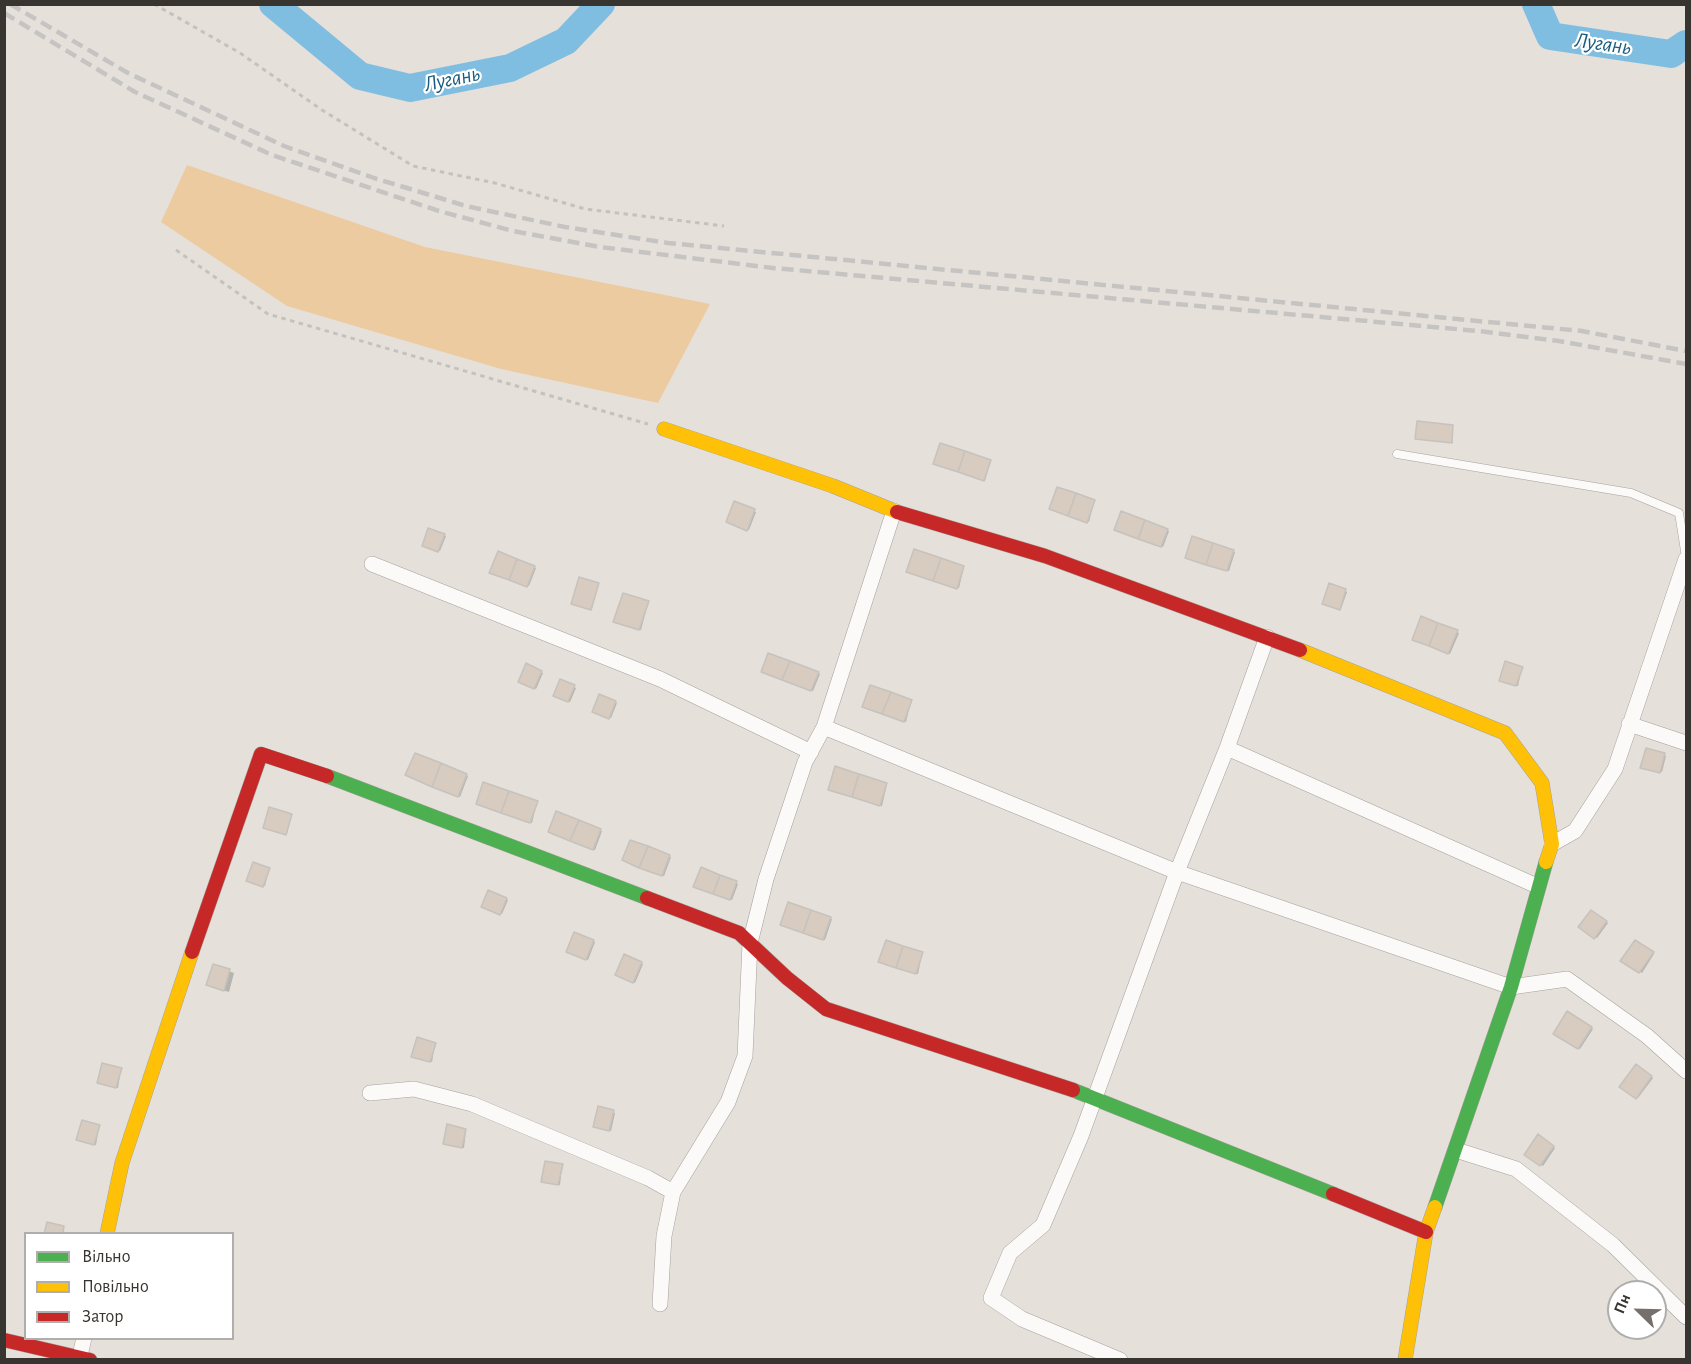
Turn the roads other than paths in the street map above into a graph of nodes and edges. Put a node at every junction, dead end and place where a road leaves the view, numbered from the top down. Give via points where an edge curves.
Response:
1 (664, 429) road end
2 (1397, 454) dead end
3 (894, 511) junction
4 (1686, 558) edge
5 (372, 564) dead end
6 (1267, 637) junction
7 (1629, 724) junction
8 (824, 727) junction
9 (1686, 743) edge
10 (1227, 748) junction
11 (811, 752) junction
12 (1552, 844) junction
13 (1177, 872) junction
14 (1537, 886) junction
15 (750, 943) junction
16 (1511, 987) junction
17 (1686, 1071) edge
18 (370, 1093) dead end
19 (1096, 1098) junction
20 (1456, 1150) junction
21 (673, 1192) junction
22 (107, 1232) edge
23 (1426, 1232) junction
24 (660, 1304) dead end
25 (1686, 1317) edge
26 (4, 1340) edge
27 (84, 1340) edge
28 (83, 1358) edge
29 (1120, 1359) edge
30 (1405, 1359) edge

1 - 3 street via 833,486
2 - 4 lane via 1631,492 1679,513
3 - 6 street via 1045,556
3 - 8 street
4 - 7 street
5 - 11 street via 660,679
6 - 10 street
6 - 12 street via 1505,732 1542,783
7 - 9 street
7 - 12 street via 1615,769 1575,831
8 - 11 street
8 - 13 street
10 - 13 street
10 - 14 street
11 - 15 street via 766,879
12 - 14 street
13 - 16 street
13 - 19 street
14 - 16 street
15 - 19 street via 826,1009
15 - 21 street via 746,1056 728,1102
15 - 22 street via 739,933 353,785 261,754 150,1073 122,1163
16 - 17 street via 1567,979 1647,1036
16 - 20 street
18 - 21 street via 414,1089 472,1104
19 - 23 street
19 - 29 street via 1043,1225 1010,1253 991,1298 1022,1319
20 - 23 street
20 - 25 street via 1516,1169 1613,1245
21 - 24 street via 664,1236
23 - 30 street
26 - 28 street
27 - 28 street

